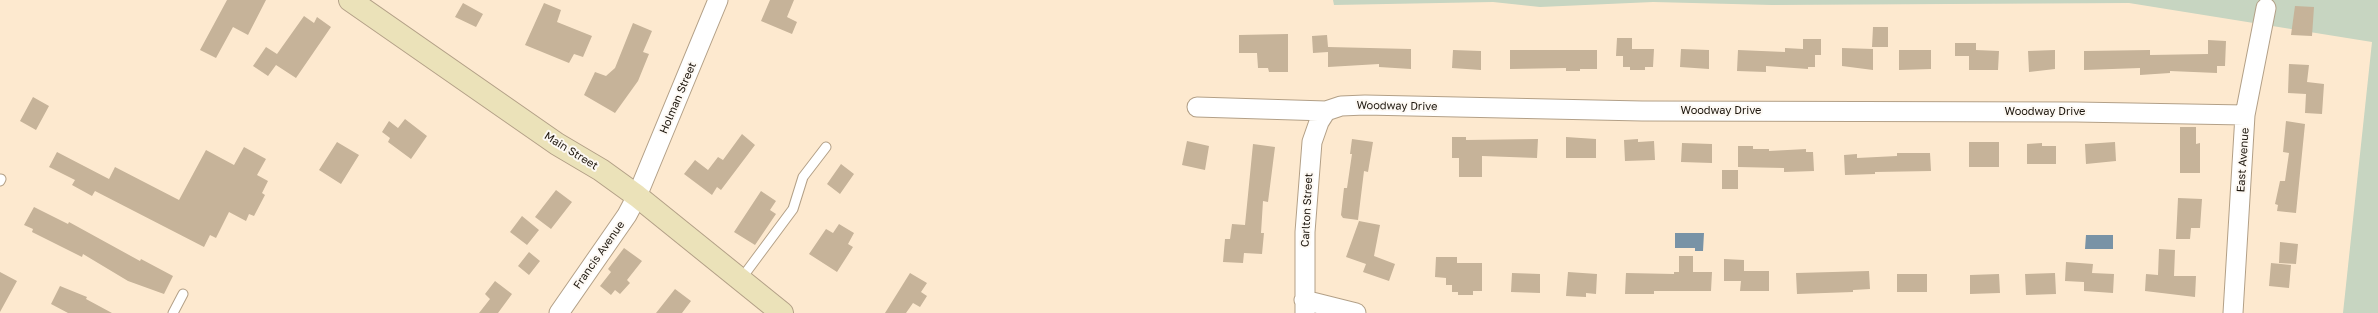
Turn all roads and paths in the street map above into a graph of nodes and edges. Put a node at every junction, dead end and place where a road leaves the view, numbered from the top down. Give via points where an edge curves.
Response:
1 (350, 0) edge
2 (718, 0) edge
3 (2266, 8) dead end
4 (1197, 106) dead end
5 (1326, 111) junction
6 (2246, 116) junction
7 (826, 147) dead end
8 (637, 196) junction
9 (740, 279) junction
10 (183, 294) dead end
11 (1304, 306) edge
12 (173, 313) edge
13 (559, 313) edge
14 (782, 313) edge
15 (1356, 313) edge
16 (2233, 313) edge

1 - 8 main road, Main Street
2 - 8 street, Holman Street
3 - 6 street, East Avenue
4 - 5 street, Woodway Drive
5 - 6 street, Woodway Drive via 1341,106 1365,105 1642,111 2076,112
5 - 11 street, Carlton Street via 1312,142 1305,232
6 - 16 street, East Avenue
7 - 9 lane via 803,177 793,209
8 - 9 main road, Main Street
8 - 13 street, Francis Avenue via 627,215
9 - 14 main road, Main Street
10 - 12 lane
11 - 15 street

